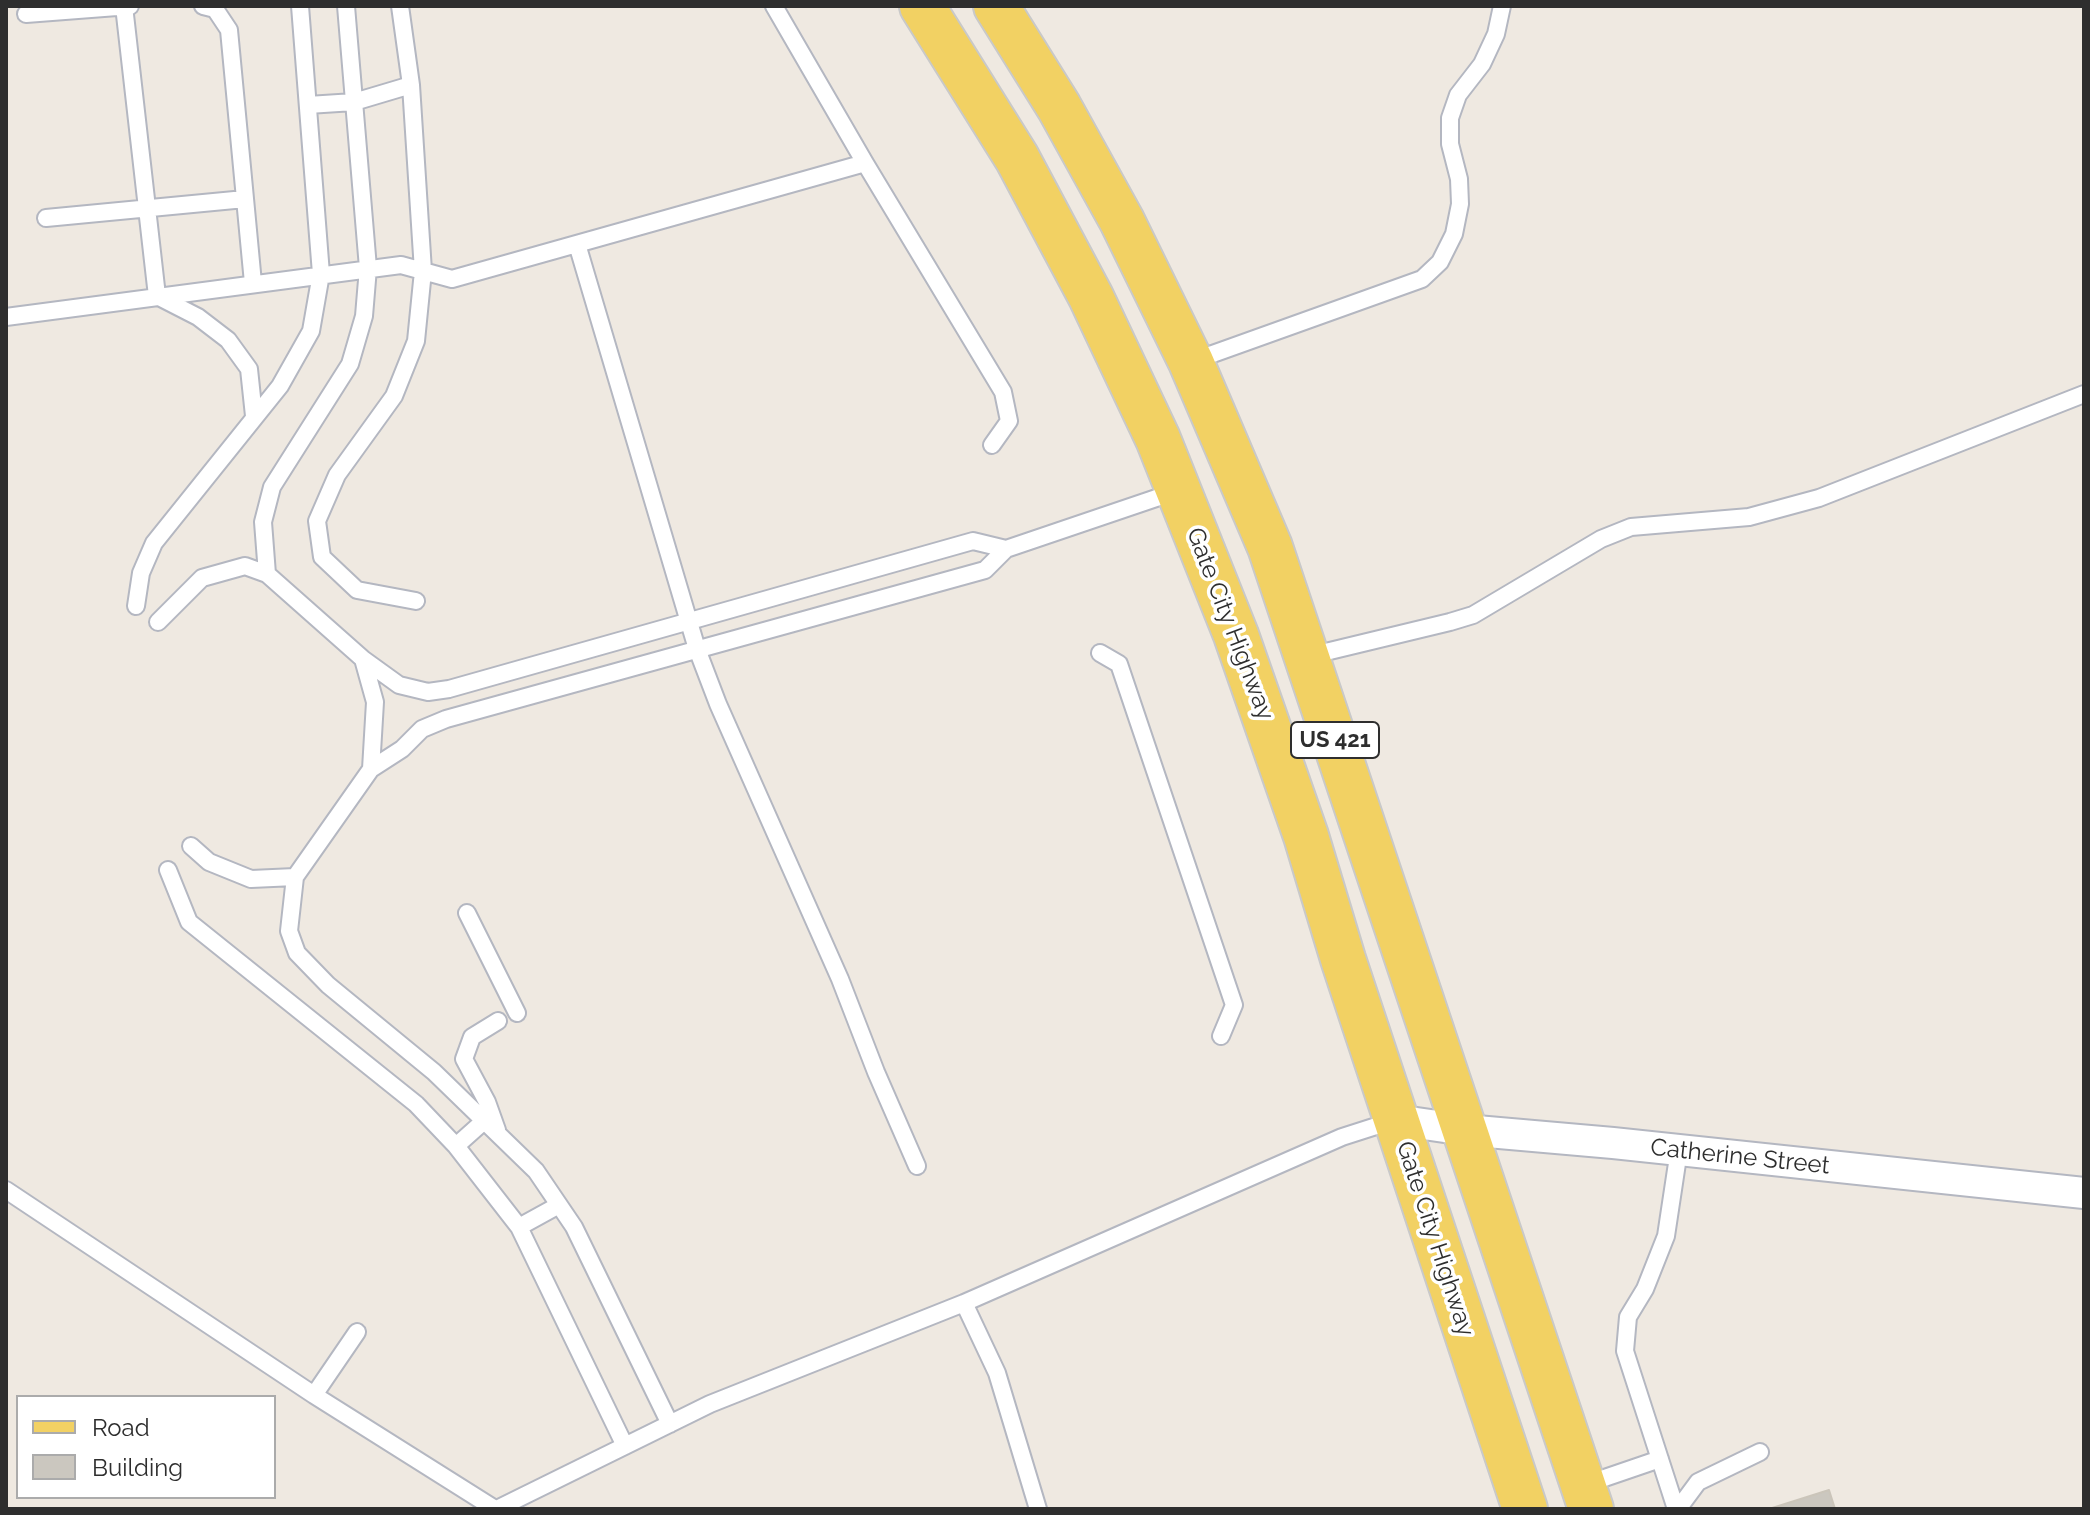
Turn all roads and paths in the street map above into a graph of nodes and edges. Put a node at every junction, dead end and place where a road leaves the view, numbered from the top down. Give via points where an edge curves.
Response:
1 (126, 6) edge
2 (203, 6) edge
3 (300, 6) edge
4 (346, 6) edge
5 (400, 6) edge
6 (774, 6) edge
7 (922, 6) edge
8 (996, 6) edge
9 (1502, 6) edge
10 (26, 14) dead end
11 (411, 85) junction
12 (354, 102) junction
13 (308, 105) junction
14 (865, 163) junction
15 (245, 199) junction
16 (147, 207) junction
17 (46, 218) dead end
18 (577, 244) junction
19 (368, 268) junction
20 (423, 271) junction
21 (321, 274) junction
22 (253, 283) junction
23 (157, 296) junction
24 (6, 317) edge
25 (1191, 362) junction
26 (2084, 394) edge
27 (254, 416) junction
28 (992, 445) dead end
29 (1179, 490) junction
30 (1006, 549) junction
31 (267, 574) junction
32 (416, 601) dead end
33 (136, 606) dead end
34 (158, 622) dead end
35 (688, 622) junction
36 (697, 649) junction
37 (1100, 653) dead end
38 (1307, 657) junction
39 (363, 659) junction
40 (371, 769) junction
41 (191, 846) dead end
42 (168, 870) dead end
43 (295, 877) junction
44 (467, 913) dead end
45 (517, 1013) dead end
46 (498, 1021) dead end
47 (1221, 1036) dead end
48 (1396, 1120) junction
49 (484, 1121) junction
50 (1465, 1130) junction
51 (499, 1135) junction
52 (456, 1146) junction
53 (1679, 1150) junction
54 (917, 1166) dead end
55 (6, 1190) edge
56 (2084, 1193) edge
57 (559, 1205) junction
58 (519, 1227) junction
59 (964, 1303) junction
60 (357, 1332) dead end
61 (314, 1395) junction
62 (670, 1424) junction
63 (625, 1446) junction
64 (1760, 1452) dead end
65 (1660, 1459) junction
66 (1587, 1497) edge
67 (496, 1509) edge
68 (1038, 1509) edge
69 (1525, 1509) edge
70 (1677, 1509) edge

1 - 10 lane
1 - 16 lane
2 - 15 lane via 215,9 229,30
3 - 13 lane
4 - 12 lane
5 - 11 lane
6 - 14 lane
7 - 29 main road, Gate City Highway / US 421 via 1017,158 1091,297
8 - 25 main road, US 421 via 1122,221
9 - 25 lane via 1496,34 1458,95 1450,118 1460,204 1454,234 1440,262 1422,279
11 - 12 lane
11 - 20 lane
12 - 13 lane
12 - 19 lane
13 - 21 lane
14 - 18 lane
14 - 28 lane via 1003,392 1009,421
15 - 16 lane
15 - 22 lane
16 - 17 lane
16 - 23 lane
18 - 20 lane via 452,279
18 - 35 lane
19 - 20 lane via 401,265
19 - 21 lane
19 - 31 lane via 364,316 350,364 272,487 263,522
20 - 32 lane via 416,341 394,396 337,475 317,521 322,557 357,590
21 - 22 lane
21 - 27 lane via 311,331 280,386
22 - 23 lane
23 - 24 lane
23 - 27 lane via 228,340 249,369
25 - 38 main road, US 421 via 1270,547
26 - 38 lane via 1819,498 1749,517 1631,527 1601,539 1473,615
27 - 33 lane via 154,543 141,573
29 - 30 lane
29 - 48 main road, Gate City Highway / US 421 via 1306,836
30 - 35 lane via 973,541
30 - 36 lane via 985,570
31 - 34 lane via 245,566 202,578
31 - 39 lane
35 - 36 lane
35 - 39 lane via 428,692 399,685
36 - 40 lane via 446,719 422,729
36 - 54 lane
37 - 47 lane via 1119,664 1234,1005
38 - 50 main road, US 421
39 - 40 lane via 375,702
40 - 43 lane
41 - 43 lane via 209,862 251,879
42 - 52 lane via 189,922 416,1104
43 - 49 lane via 289,931 297,953
44 - 45 lane
46 - 51 lane via 472,1037 464,1059
48 - 50 street, Catherine Street
48 - 59 lane via 1342,1137
48 - 69 main road, Gate City Highway / US 421
49 - 51 lane
49 - 52 lane
50 - 53 street, Catherine Street
50 - 66 main road, US 421
51 - 57 lane via 536,1171
52 - 58 lane
53 - 56 street, Catherine Street
53 - 65 lane via 1666,1236 1628,1317 1625,1351
55 - 61 lane
57 - 58 lane
57 - 62 lane
58 - 63 lane
59 - 62 lane
59 - 68 lane via 997,1373
60 - 61 lane
61 - 67 lane
62 - 63 lane
63 - 67 lane
64 - 70 lane via 1698,1482
65 - 66 lane
65 - 70 lane

